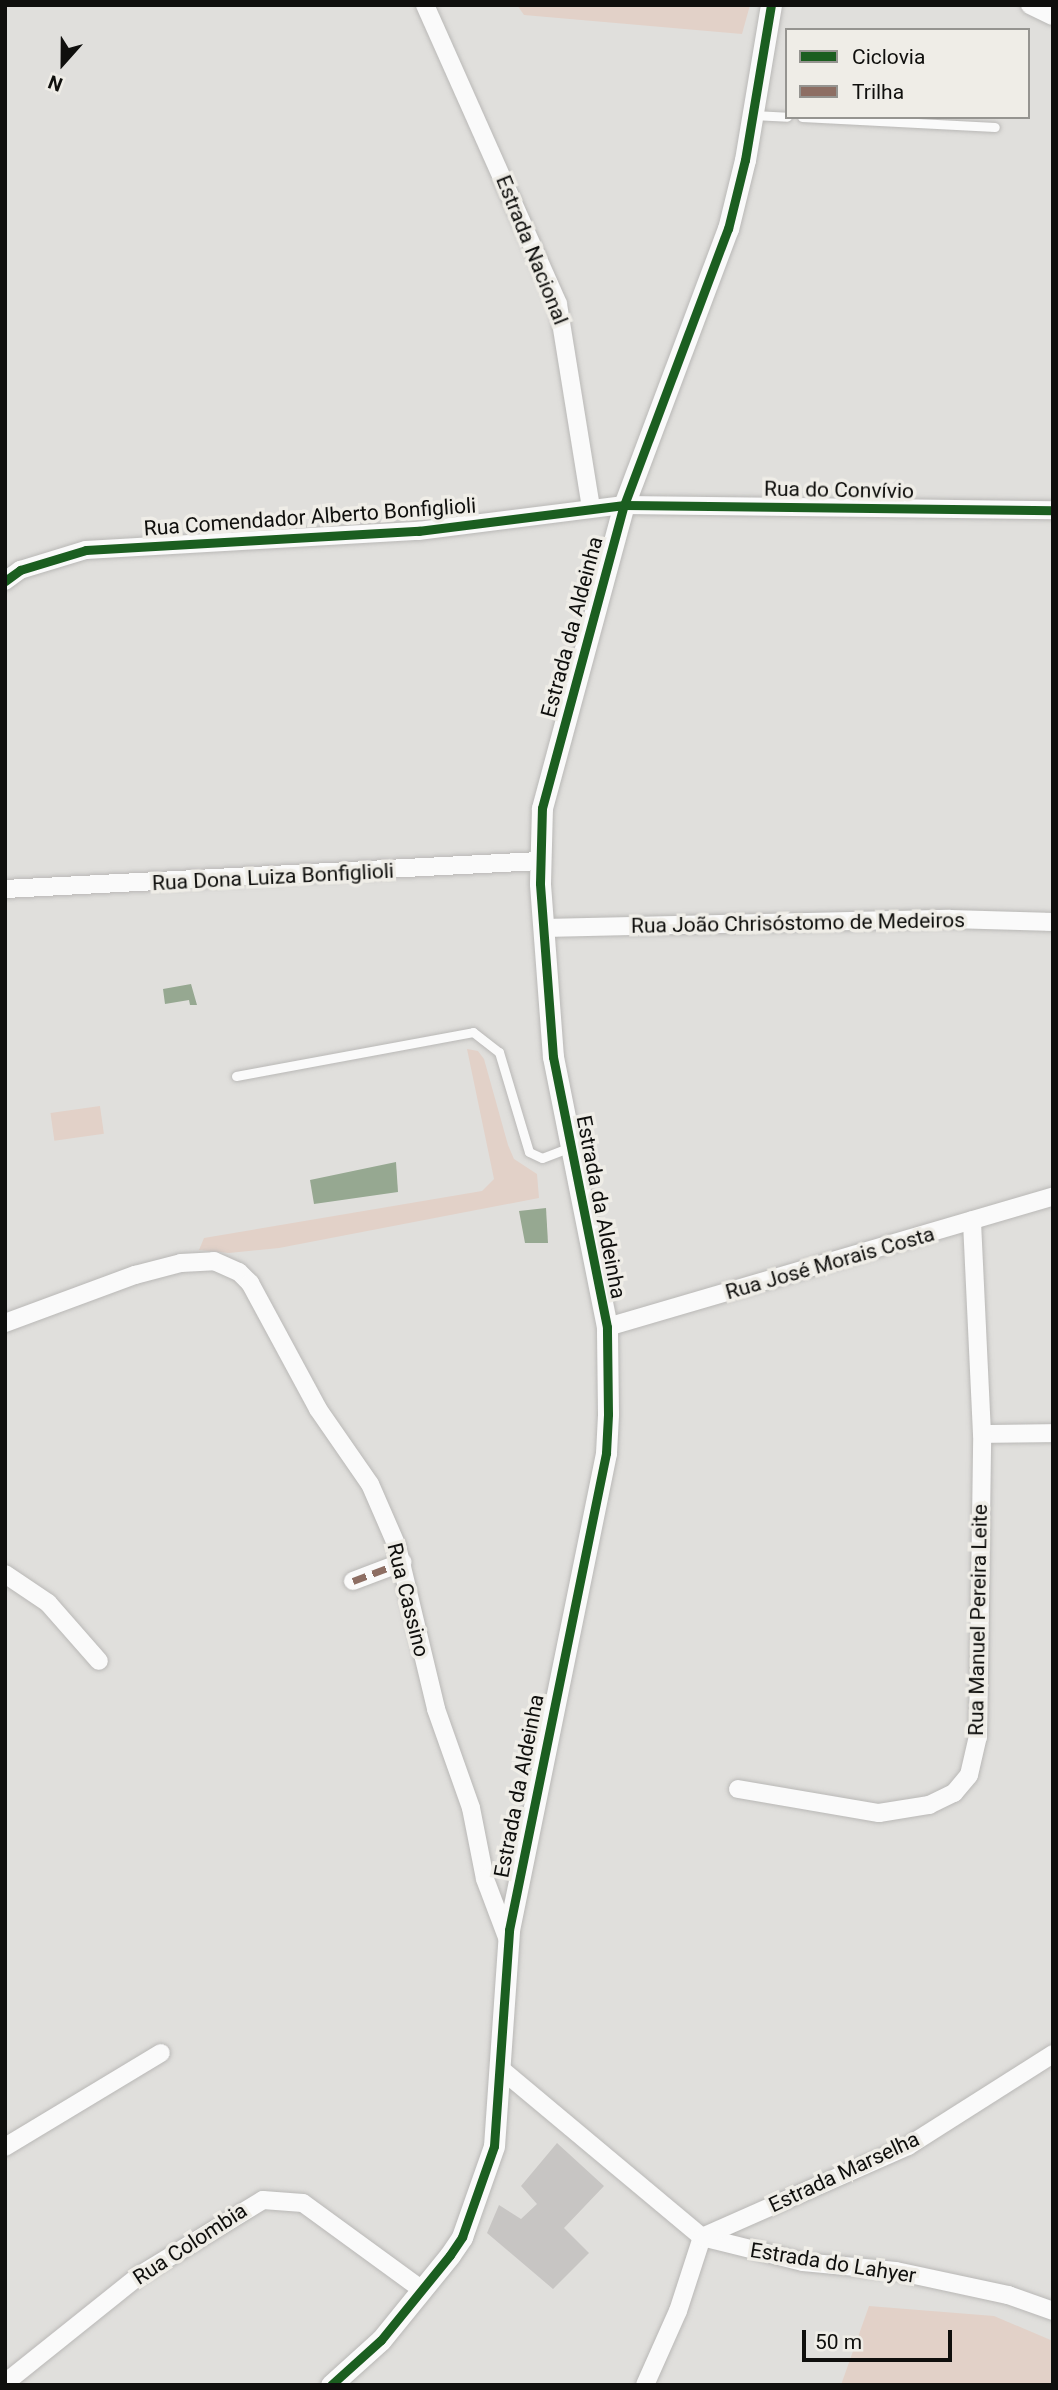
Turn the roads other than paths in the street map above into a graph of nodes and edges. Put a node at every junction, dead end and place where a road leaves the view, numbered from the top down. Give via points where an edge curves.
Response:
1 (425, 5) edge
2 (771, 5) edge
3 (1030, 5) edge
4 (1053, 16) edge
5 (752, 115) junction
6 (785, 117) edge
7 (841, 119) edge
8 (995, 127) dead end
9 (624, 505) junction
10 (591, 508) junction
11 (1053, 510) edge
12 (5, 582) edge
13 (540, 861) junction
14 (5, 889) edge
15 (1053, 922) edge
16 (544, 928) junction
17 (236, 1076) dead end
18 (572, 1146) junction
19 (1053, 1197) edge
20 (972, 1220) junction
21 (5, 1323) edge
22 (607, 1327) junction
23 (1053, 1433) edge
24 (982, 1434) junction
25 (402, 1562) junction
26 (5, 1574) edge
27 (353, 1581) dead end
28 (99, 1661) dead end
29 (738, 1789) dead end
30 (509, 1940) junction
31 (161, 2053) dead end
32 (1053, 2054) edge
33 (502, 2070) junction
34 (5, 2147) edge
35 (702, 2237) junction
36 (421, 2290) junction
37 (1053, 2311) edge
38 (5, 2383) edge
39 (331, 2385) edge
40 (645, 2385) edge

1 - 10 street, Estrada Nacional via 562,314
2 - 5 street, Estrada da Aldeinha
3 - 4 street
5 - 6 lane
5 - 9 street, Estrada da Aldeinha via 728,229
7 - 8 lane
9 - 10 street, Rua Comendador Alberto Bonfiglioli
9 - 11 street, Rua do Convívio
9 - 13 street, Estrada da Aldeinha via 542,808
10 - 12 street, Rua Comendador Alberto Bonfiglioli via 418,531 86,550 20,570
13 - 14 street, Rua Dona Luiza Bonfiglioli
13 - 16 street, Estrada da Aldeinha
15 - 16 street, Rua João Chrisóstomo de Medeiros via 950,919
16 - 18 street, Estrada da Aldeinha via 553,1057
17 - 18 lane via 473,1032 499,1052 529,1152 542,1158
18 - 22 street, Estrada da Aldeinha
19 - 20 street, Rua José Morais Costa
20 - 22 street, Rua José Morais Costa
20 - 24 street, Rua Manuel Pereira Leite
21 - 25 street, Rua Cassino via 135,1275 197,1261 214,1261 239,1272 290,1351 317,1409 370,1484
22 - 30 street, Estrada da Aldeinha via 606,1453
23 - 24 street
24 - 29 street, Rua Manuel Pereira Leite via 978,1737 969,1775 954,1793 929,1805 879,1813
25 - 27 street
25 - 30 street, Rua Cassino via 436,1709 471,1808 485,1879
26 - 28 street via 48,1603
30 - 33 street, Estrada da Aldeinha
31 - 34 street
32 - 35 street, Estrada Marselha via 908,2146
33 - 35 street, Estrada do Lahyer
33 - 36 street, Estrada da Aldeinha via 494,2146 481,2188 462,2237
35 - 37 street, Estrada do Lahyer via 803,2262 897,2271 1008,2295
35 - 40 street via 678,2311
36 - 38 street, Rua Colombia via 303,2203 277,2197 263,2200 140,2275
36 - 39 street, Estrada da Aldeinha via 381,2340

